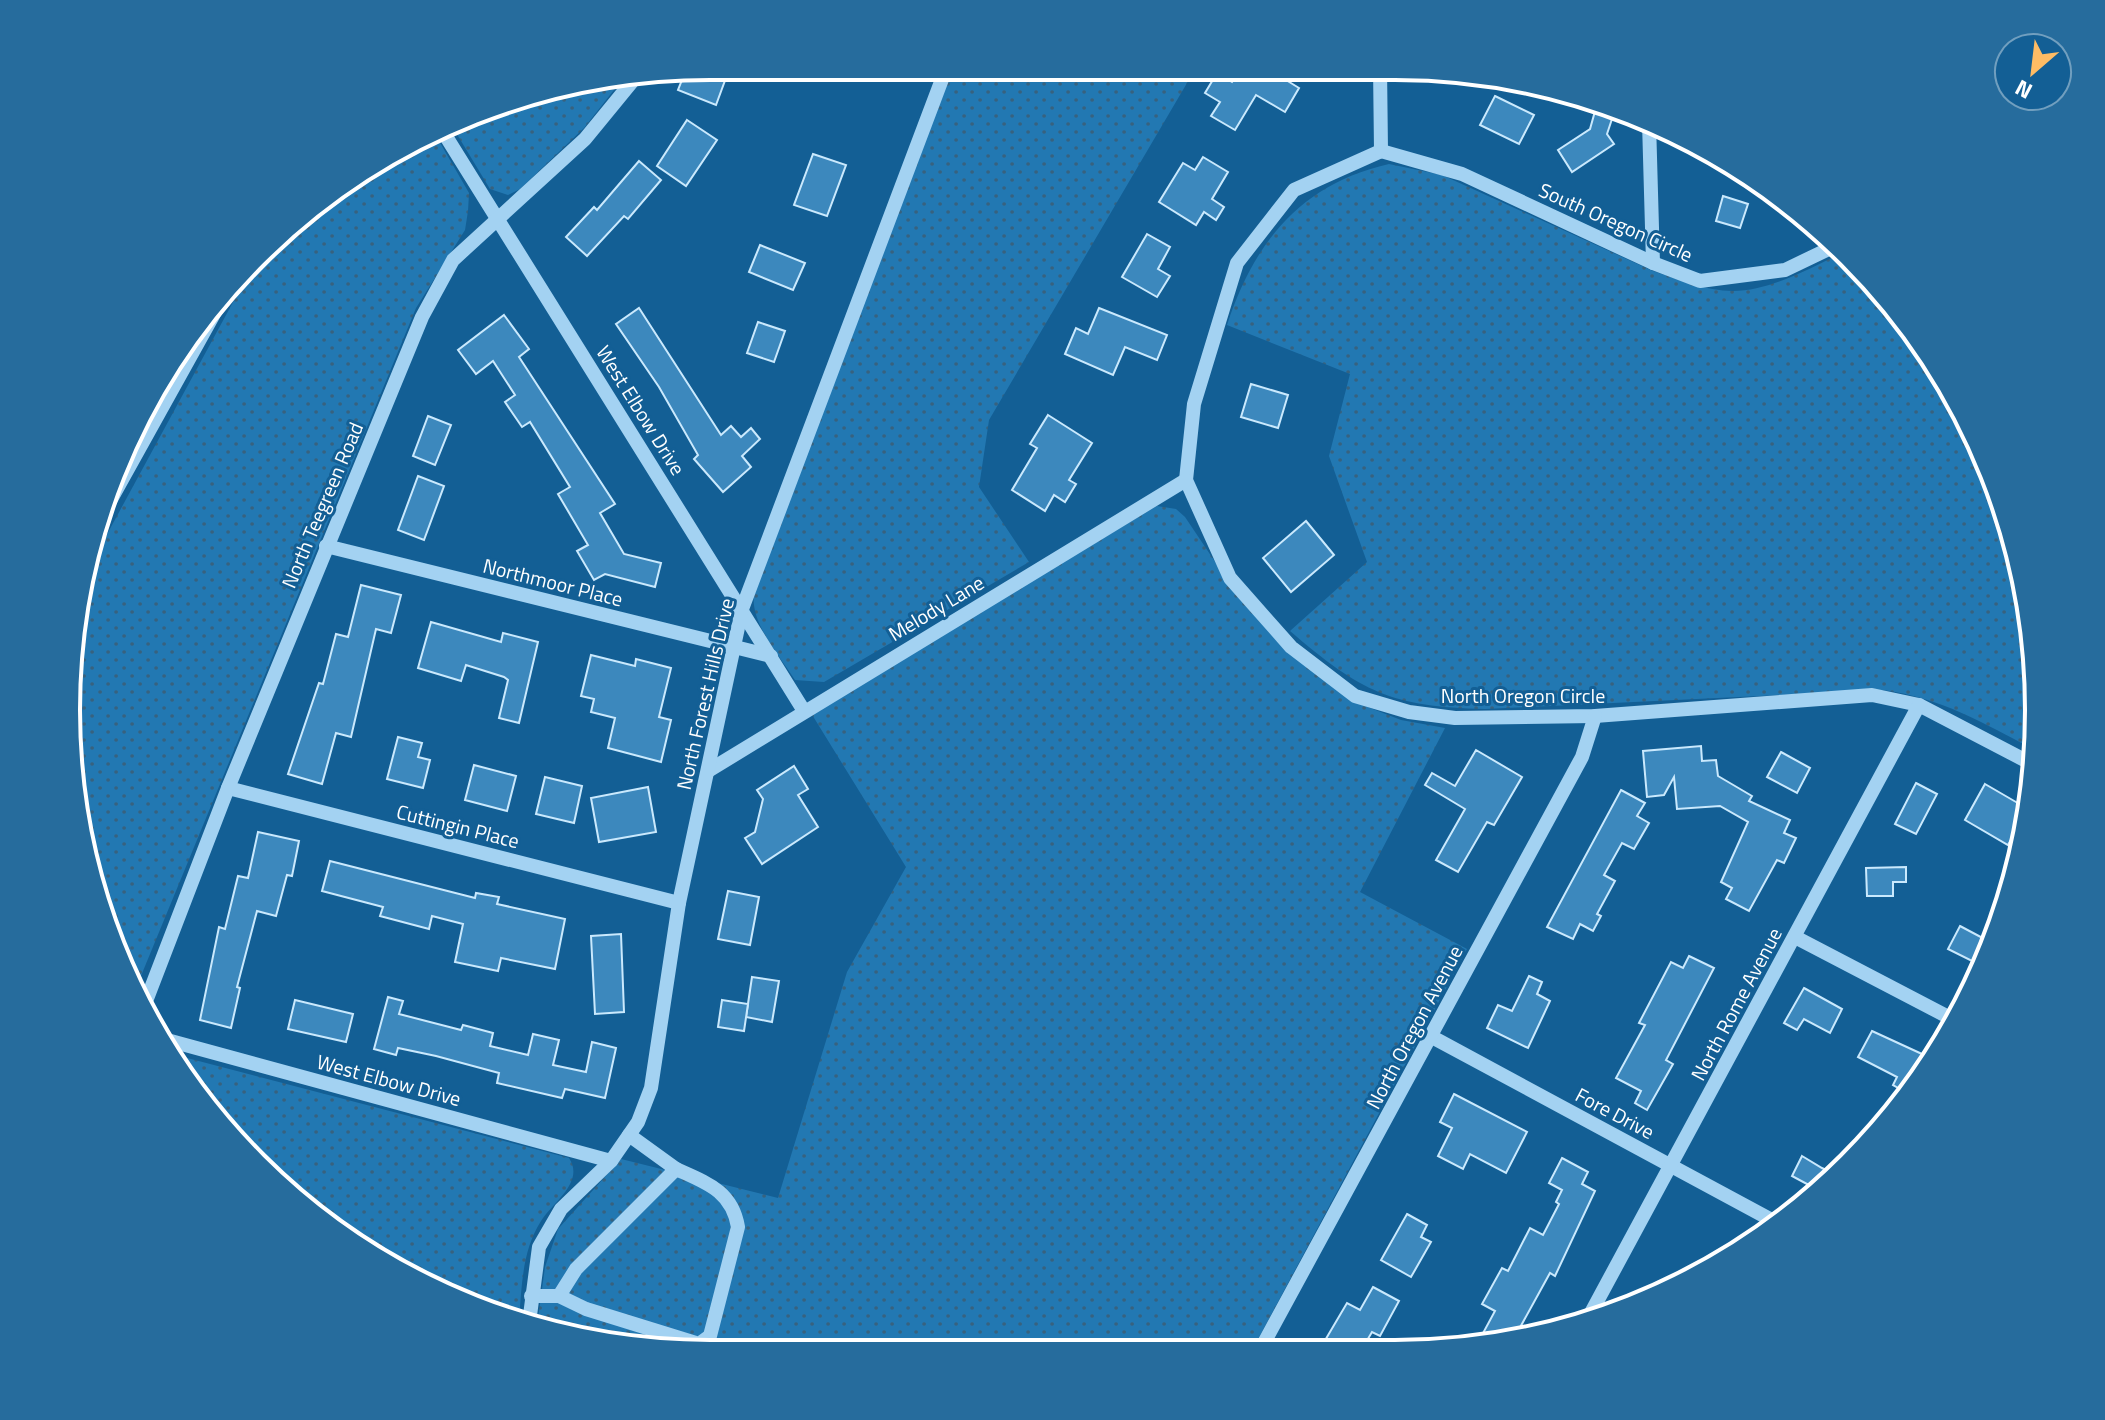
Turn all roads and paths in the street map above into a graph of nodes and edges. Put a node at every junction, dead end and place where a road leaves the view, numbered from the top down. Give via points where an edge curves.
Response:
1 (942, 80) edge
2 (1380, 80) edge
3 (629, 85) edge
4 (1649, 134) edge
5 (447, 138) edge
6 (1381, 151) junction
7 (497, 219) junction
8 (1825, 251) edge
9 (1653, 263) junction
10 (197, 344) edge
11 (129, 468) edge
12 (1186, 480) junction
13 (326, 546) junction
14 (742, 609) junction
15 (732, 648) junction
16 (771, 656) junction
17 (1919, 705) junction
18 (804, 711) junction
19 (1595, 716) junction
20 (2023, 759) edge
21 (708, 771) junction
22 (228, 788) junction
23 (679, 903) junction
24 (1795, 937) junction
25 (148, 995) edge
26 (1946, 1016) edge
27 (1432, 1037) junction
28 (175, 1042) edge
29 (629, 1135) junction
30 (611, 1161) junction
31 (1671, 1166) junction
32 (676, 1169) junction
33 (1768, 1218) edge
34 (531, 1296) junction
35 (559, 1296) junction
36 (1593, 1308) edge
37 (530, 1314) edge
38 (684, 1339) edge
39 (705, 1340) edge
40 (1266, 1340) edge

1 - 14 street, North Forest Hills Drive
2 - 6 street
3 - 7 street, North Teegreen Road via 585,139
4 - 9 street
5 - 7 street, West Elbow Drive
6 - 9 street, South Oregon Circle via 1462,174
6 - 12 street via 1294,190 1237,263 1194,404
7 - 13 street, North Teegreen Road via 453,260 422,317
7 - 14 street, West Elbow Drive
8 - 9 street, South Oregon Circle via 1785,270 1700,281
10 - 11 street
12 - 18 street, Melody Lane
12 - 19 street, North Oregon Circle via 1230,578 1291,647 1355,696 1409,712 1455,718
13 - 15 street, Northmoor Place
13 - 22 street, North Teegreen Road
14 - 15 street, North Forest Hills Drive
14 - 16 street, West Elbow Drive
15 - 16 street, Northmoor Place
15 - 21 street, North Forest Hills Drive
16 - 18 street, West Elbow Drive
17 - 19 street, North Oregon Circle via 1872,695
17 - 20 street, North Oregon Circle
17 - 24 street, North Rome Avenue
18 - 21 street, Melody Lane
19 - 27 street, North Oregon Avenue via 1582,757
21 - 23 street, North Forest Hills Drive
22 - 23 street, Cuttingin Place
22 - 25 street, North Teegreen Road
23 - 29 street, North Forest Hills Drive via 651,1088
24 - 26 street
24 - 31 street, North Rome Avenue
27 - 31 street, Fore Drive
27 - 40 street, North Oregon Avenue
28 - 30 street, West Elbow Drive
29 - 30 street, North Forest Hills Drive
29 - 32 street
30 - 34 street, North Forest Hills Drive via 561,1209 539,1247
31 - 33 street, Fore Drive
31 - 36 street, North Rome Avenue
32 - 35 street via 576,1269
32 - 39 street via 726,1195 736,1211 738,1227 710,1336
34 - 35 street
34 - 37 street, North Forest Hills Drive
35 - 38 street

